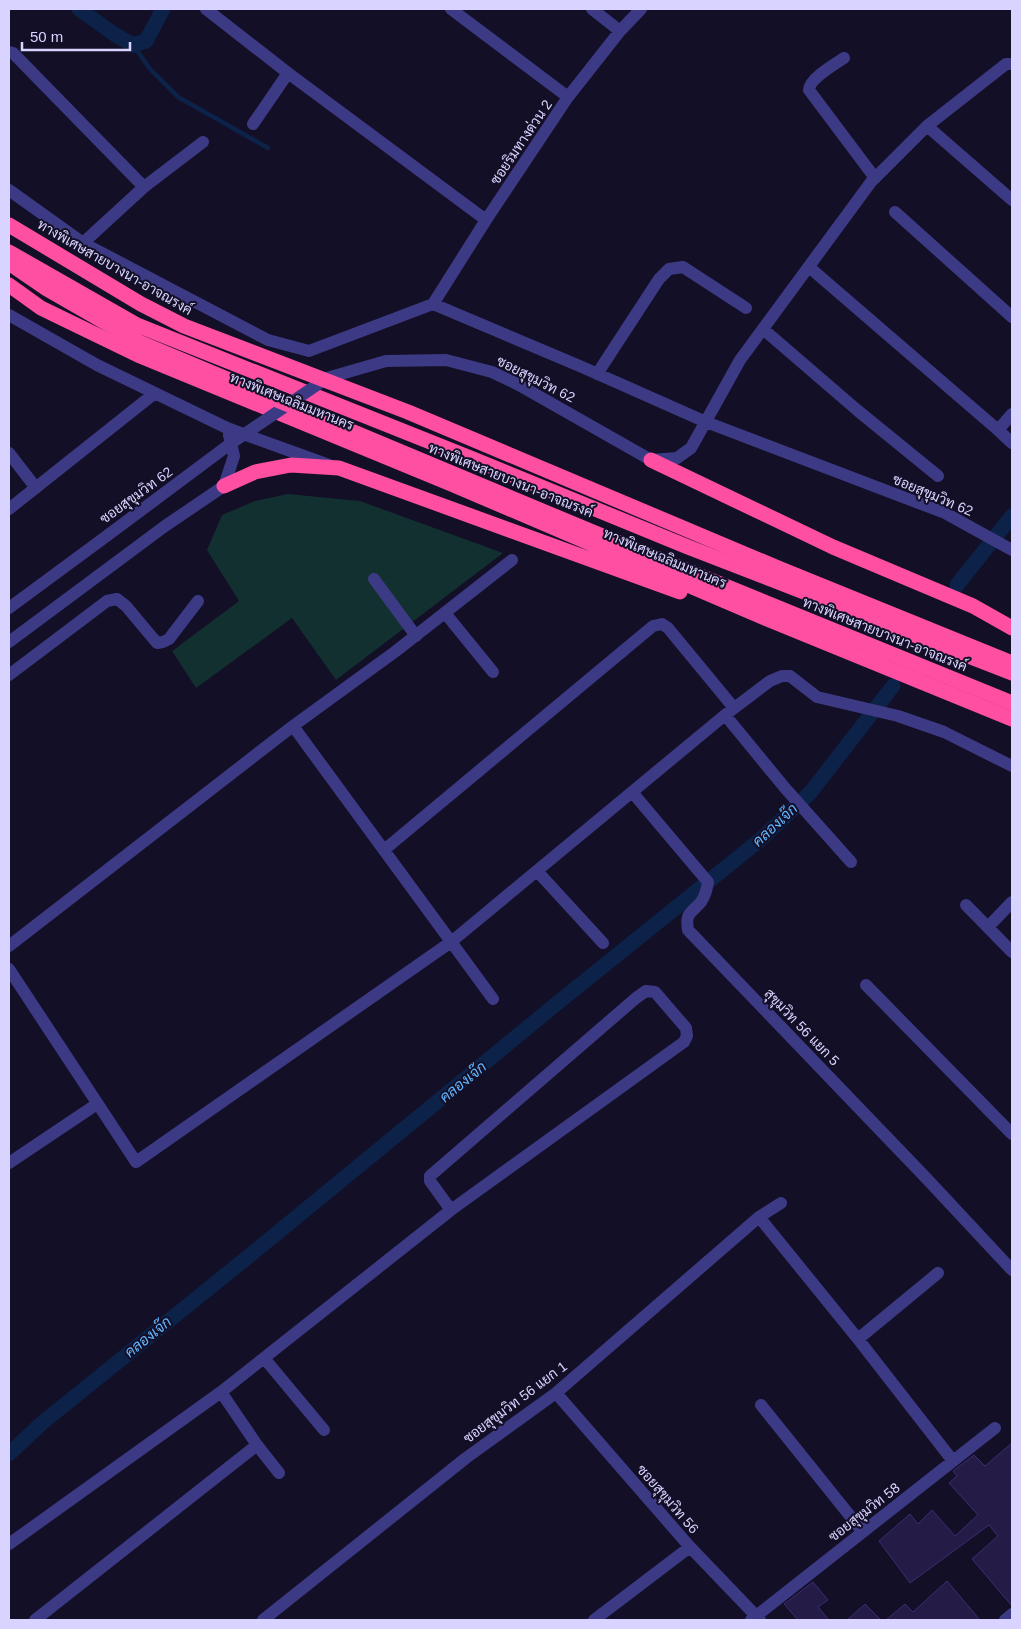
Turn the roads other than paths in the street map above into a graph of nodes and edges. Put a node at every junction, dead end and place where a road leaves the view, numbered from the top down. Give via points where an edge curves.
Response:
1 (206, 9) edge
2 (451, 9) edge
3 (592, 9) edge
4 (641, 9) edge
5 (620, 31) junction
6 (9, 52) edge
7 (844, 58) dead end
8 (1012, 64) edge
9 (288, 73) junction
10 (568, 97) junction
11 (253, 124) dead end
12 (927, 126) junction
13 (203, 142) dead end
14 (875, 178) junction
15 (144, 187) junction
16 (9, 190) edge
17 (1012, 200) edge
18 (895, 212) dead end
19 (486, 220) junction
20 (9, 225) edge
21 (83, 242) junction
22 (9, 252) edge
23 (9, 263) edge
24 (809, 267) junction
25 (9, 285) edge
26 (433, 304) junction
27 (746, 308) dead end
28 (9, 315) edge
29 (1012, 317) edge
30 (763, 329) junction
31 (597, 374) junction
32 (155, 393) junction
33 (1012, 414) edge
34 (706, 422) junction
35 (227, 428) junction
36 (998, 430) junction
37 (1012, 443) edge
38 (9, 453) edge
39 (652, 460) junction
40 (339, 468) junction
41 (938, 476) dead end
42 (224, 486) junction
43 (36, 488) junction
44 (9, 509) edge
45 (1011, 549) edge
46 (512, 560) dead end
47 (374, 579) dead end
48 (198, 601) dead end
49 (9, 608) edge
50 (445, 614) junction
51 (765, 618) junction
52 (1012, 628) edge
53 (416, 636) junction
54 (9, 642) edge
55 (1012, 663) edge
56 (493, 672) dead end
57 (1012, 673) edge
58 (9, 675) edge
59 (1012, 703) edge
60 (729, 712) junction
61 (1012, 719) edge
62 (293, 726) junction
63 (1012, 766) edge
64 (632, 792) junction
65 (384, 850) junction
66 (851, 862) dead end
67 (536, 871) junction
68 (1012, 902) edge
69 (966, 904) dead end
70 (988, 927) junction
71 (451, 942) junction
72 (603, 944) dead end
73 (9, 946) edge
74 (1012, 952) edge
75 (9, 969) edge
76 (866, 985) dead end
77 (493, 999) dead end
78 (97, 1104) junction
79 (1012, 1134) edge
80 (9, 1163) edge
81 (781, 1203) dead end
82 (452, 1210) junction
83 (760, 1217) junction
84 (1011, 1266) edge
85 (938, 1273) dead end
86 (858, 1339) junction
87 (264, 1358) junction
88 (221, 1392) junction
89 (556, 1393) junction
90 (761, 1405) dead end
91 (995, 1428) dead end
92 (324, 1430) dead end
93 (258, 1446) junction
94 (954, 1461) junction
95 (279, 1473) dead end
96 (863, 1532) junction
97 (9, 1544) edge
98 (690, 1547) junction
99 (1012, 1614) edge
100 (756, 1619) edge
101 (35, 1620) edge
102 (263, 1620) edge
103 (594, 1620) edge
104 (1005, 1620) edge

1 - 9 street
2 - 10 street
3 - 5 street
4 - 5 street, ซอยริมทางด่วน 2
5 - 10 street, ซอยริมทางด่วน 2
6 - 15 street
7 - 14 street via 815,79 808,90
8 - 12 street via 1006,64
9 - 11 street
9 - 19 street
10 - 19 street, ซอยริมทางด่วน 2
12 - 14 street
12 - 17 street
13 - 15 street
14 - 24 street
15 - 21 street
16 - 21 street
18 - 29 street
19 - 26 street, ซอยริมทางด่วน 2
20 - 55 highway, ทางพิเศษสายบางนา-อาจณรงค์, bridge via 184,326 408,412
21 - 26 street via 268,340 309,350
22 - 57 highway, ทางพิเศษเฉลิมมหานคร via 137,325 688,547
23 - 59 highway, ทางพิเศษสายบางนา-อาจณรงค์, bridge via 47,289 141,343
24 - 30 street
24 - 36 street
25 - 51 highway, ทางพิเศษเฉลิมมหานคร via 41,308 138,355
26 - 31 street, ซอยสุขุมวิท 62
27 - 31 street via 683,267 669,269 659,279
28 - 32 street via 97,365
30 - 34 street via 740,360
30 - 41 street
31 - 34 street, ซอยสุขุมวิท 62
32 - 35 street
32 - 43 street
33 - 36 street
34 - 39 street via 691,448 677,458
34 - 45 street, ซอยสุขุมวิท 62 via 945,513
35 - 40 street
35 - 42 street via 234,456
36 - 37 street
38 - 43 street
39 - 49 street, ซอยสุขุมวิท 62, bridge via 492,372 446,360 386,360 327,378 230,444
39 - 52 highway via 833,547 973,606
40 - 42 highway via 291,465 255,472
40 - 51 highway via 678,592
42 - 54 street
43 - 44 street
46 - 50 street
47 - 53 street
48 - 58 street via 169,639 157,643 126,606 117,599 107,601
50 - 53 street
50 - 56 street
51 - 61 highway, ทางพิเศษเฉลิมมหานคร
53 - 62 street
60 - 63 street via 770,681 790,676 817,697 898,716 944,732
60 - 64 street
60 - 65 street via 668,628 662,624 654,626
60 - 66 street via 785,788
62 - 65 street
62 - 73 street
64 - 67 street
64 - 84 street, สุขุมวิท 56 แยก 5 via 708,882 701,901 688,914 688,930
65 - 71 street
67 - 71 street
67 - 72 street
68 - 70 street
69 - 70 street
70 - 74 street
71 - 77 street
71 - 78 street via 136,1162
75 - 78 street
76 - 79 street
78 - 80 street
81 - 83 street, ซอยสุขุมวิท 56 แยก 1
82 - 82 street via 684,1042 686,1028 655,992 646,991 636,998 430,1176
82 - 87 street
83 - 86 street
83 - 89 street, ซอยสุขุมวิท 56 แยก 1
85 - 86 street
86 - 94 street
87 - 88 street
87 - 92 street
88 - 93 street
88 - 97 street
89 - 98 street, ซอยสุขุมวิท 56
89 - 102 street, ซอยสุขุมวิท 56 แยก 1 via 466,1458
90 - 96 street
91 - 94 street, ซอยสุขุมวิท 58
93 - 95 street
93 - 101 street
94 - 96 street, ซอยสุขุมวิท 58
96 - 100 street, ซอยสุขุมวิท 58
98 - 100 street, ซอยสุขุมวิท 56
98 - 103 street
99 - 104 street

